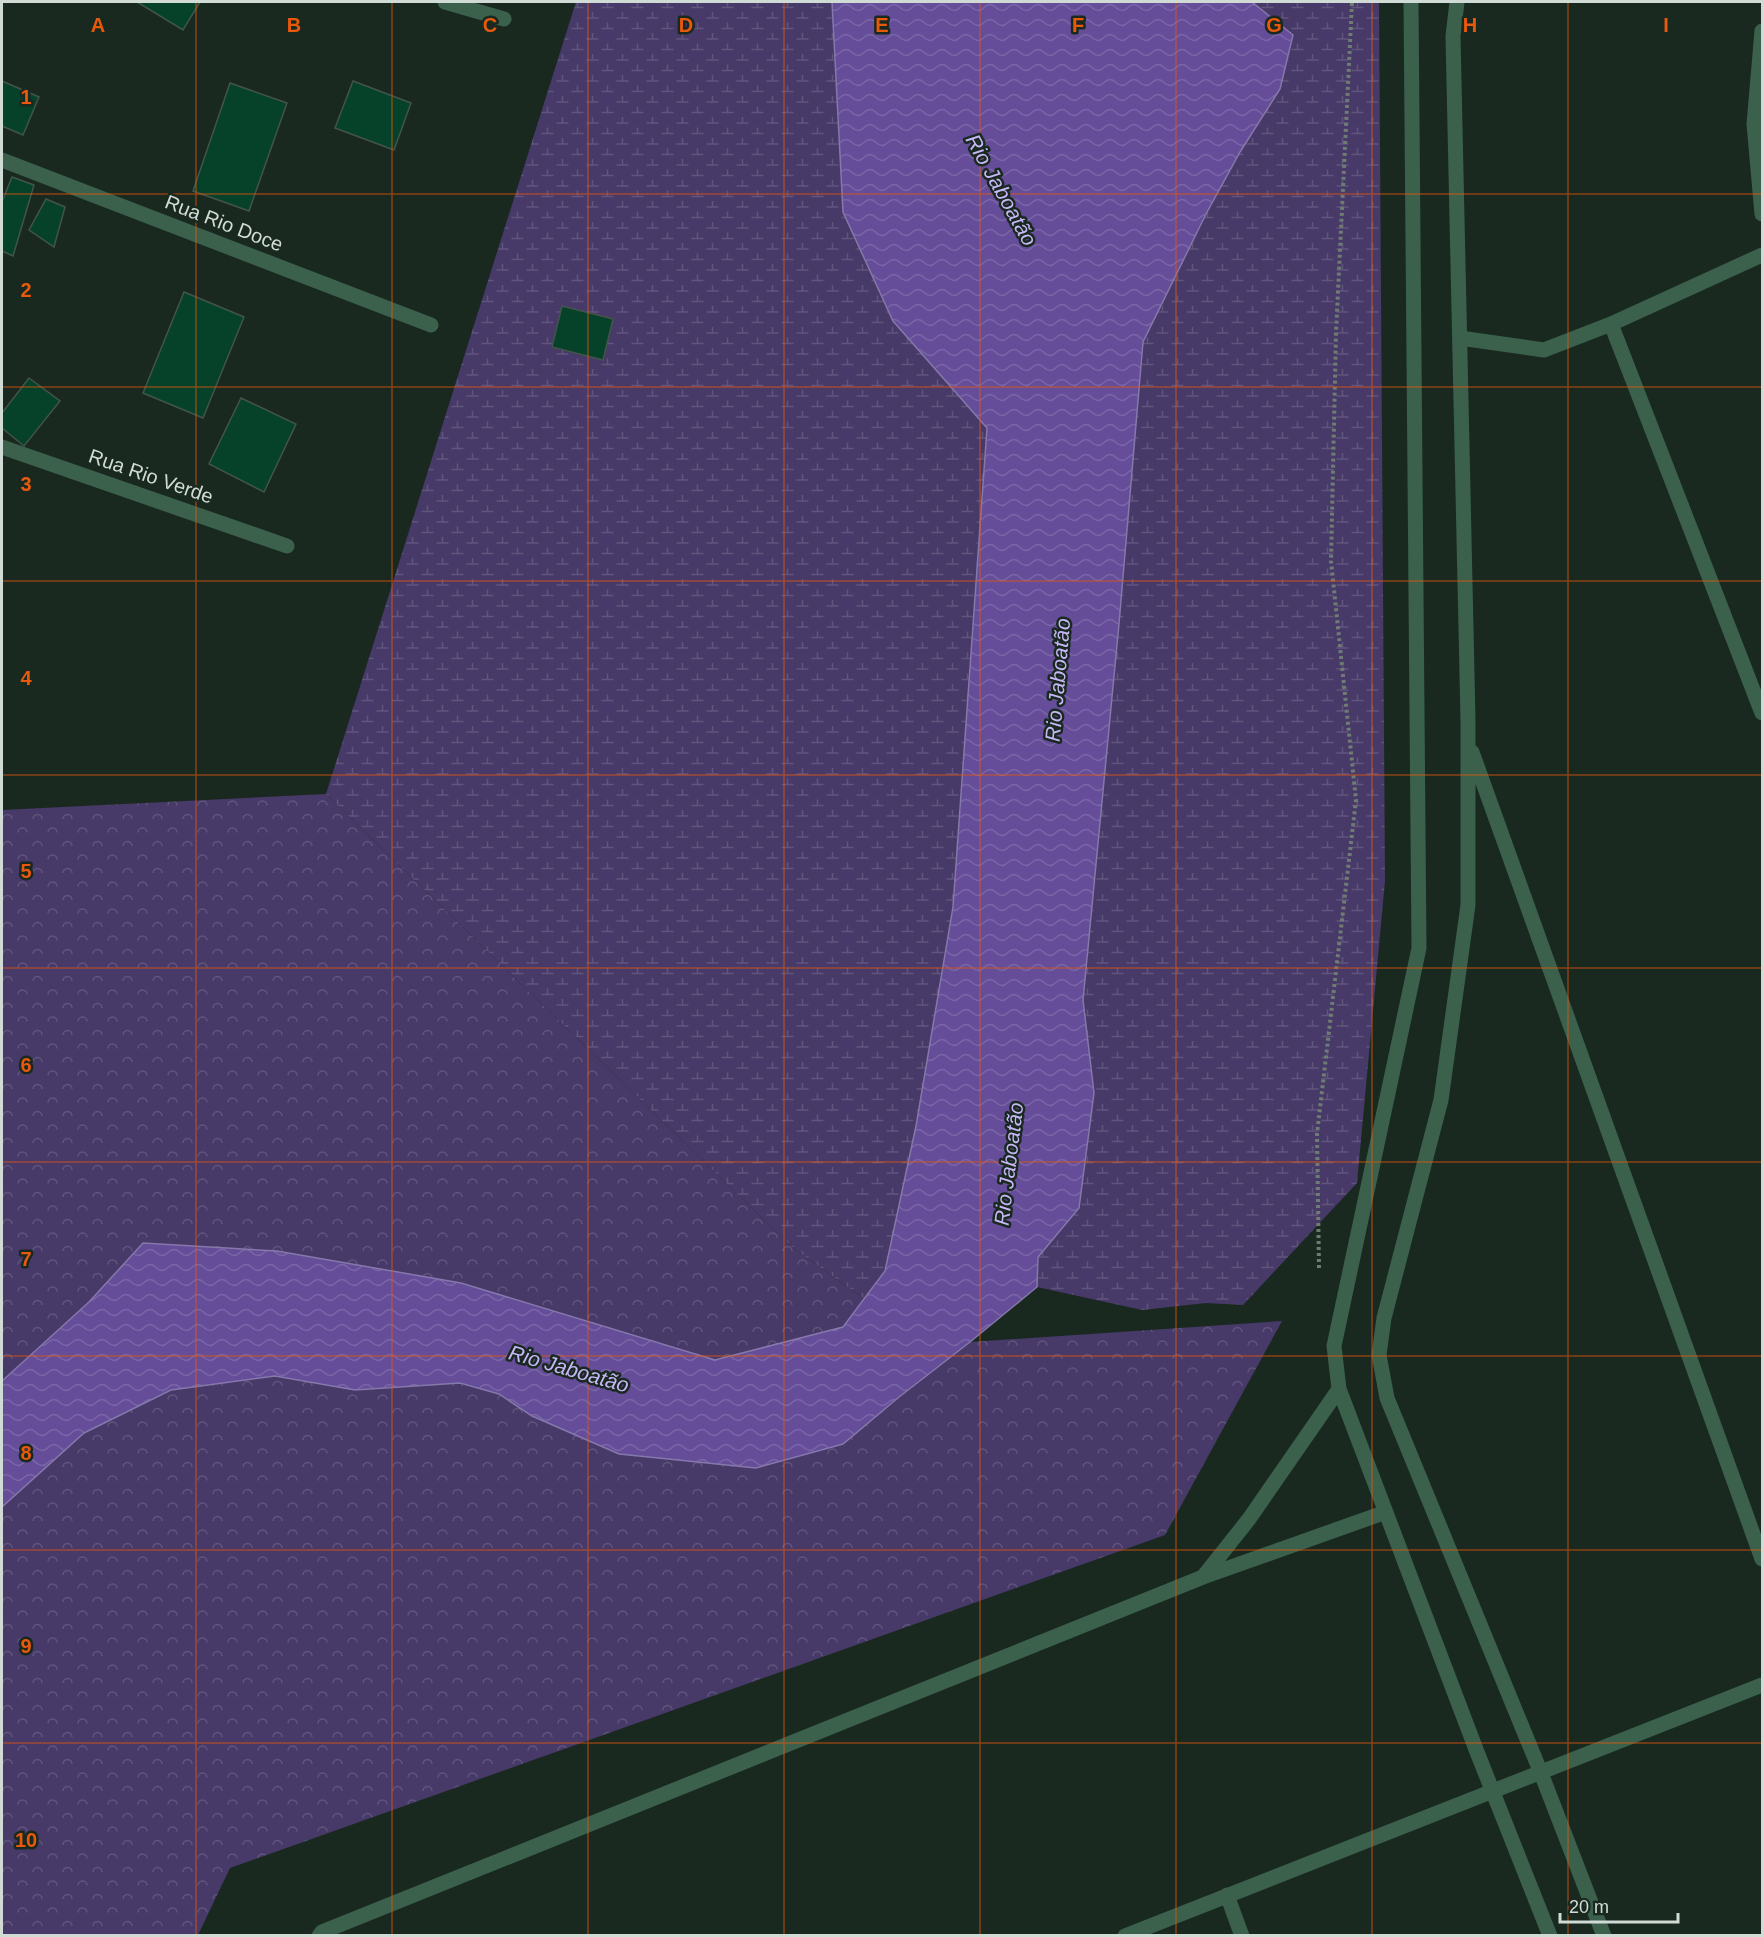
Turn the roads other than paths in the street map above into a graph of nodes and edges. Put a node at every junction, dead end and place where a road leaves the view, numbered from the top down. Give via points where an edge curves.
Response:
1 (445, 2) edge
2 (1411, 2) edge
3 (1457, 2) edge
4 (504, 19) dead end
5 (1762, 31) edge
6 (2, 160) edge
7 (1762, 213) edge
8 (1762, 255) edge
9 (1611, 324) junction
10 (430, 325) dead end
11 (1460, 338) junction
12 (2, 447) edge
13 (287, 546) dead end
14 (1762, 713) edge
15 (1468, 741) junction
16 (1339, 1389) junction
17 (1386, 1512) junction
18 (1762, 1559) edge
19 (1203, 1577) junction
20 (1762, 1685) edge
21 (1541, 1773) junction
22 (1493, 1790) junction
23 (1227, 1895) junction
24 (319, 1935) edge
25 (1125, 1935) edge
26 (1242, 1935) edge
27 (1550, 1935) edge
28 (1604, 1935) edge

1 - 4 street
2 - 16 street via 1419,948 1334,1346
3 - 11 street via 1453,36
5 - 7 street via 1754,124
6 - 10 street, Rua Rio Doce
8 - 9 street
9 - 11 street via 1544,350
9 - 14 street
11 - 15 street
12 - 13 street, Rua Rio Verde
15 - 18 street
15 - 21 street via 1468,905 1442,1089 1384,1318 1379,1355 1387,1398
16 - 17 street
16 - 19 street via 1249,1520
17 - 19 street
17 - 22 street
19 - 24 street
20 - 21 street
21 - 22 street
21 - 28 street
22 - 23 street
22 - 27 street
23 - 25 street
23 - 26 street

